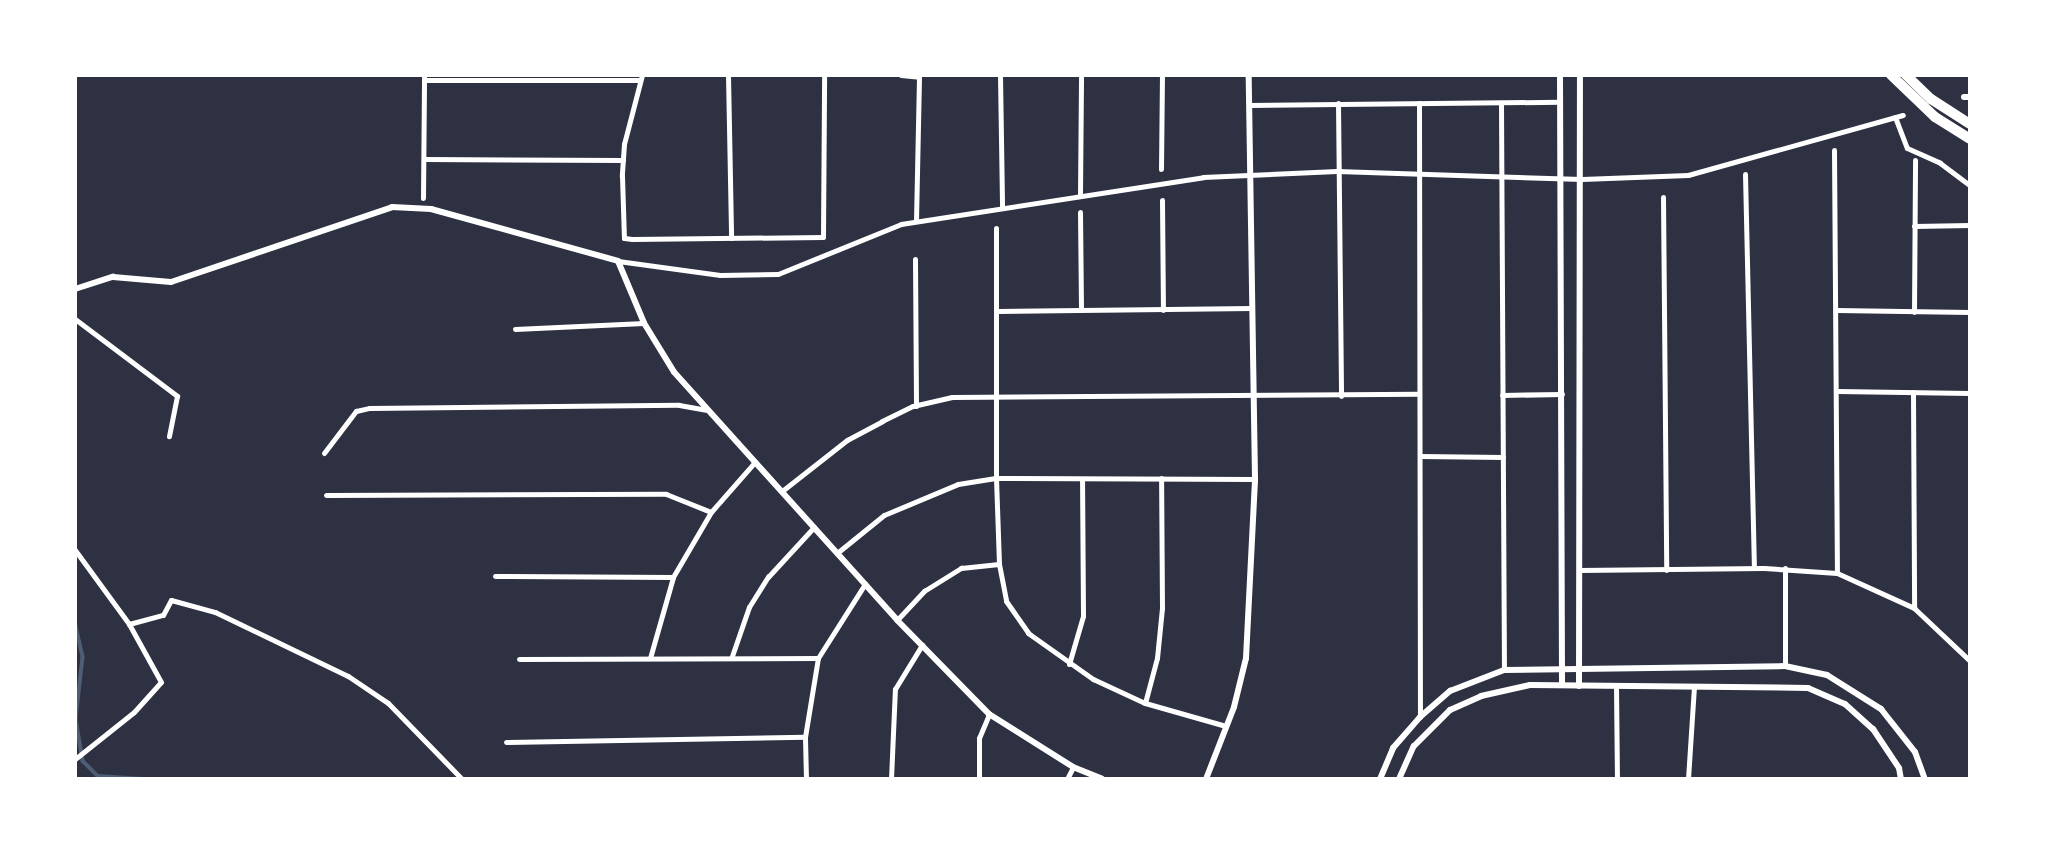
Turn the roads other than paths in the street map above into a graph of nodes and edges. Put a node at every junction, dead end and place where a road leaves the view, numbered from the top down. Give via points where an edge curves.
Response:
1 (728, 75) edge
2 (824, 75) edge
3 (901, 75) edge
4 (1000, 75) edge
5 (1081, 75) edge
6 (1162, 75) edge
7 (1249, 75) edge
8 (1560, 75) edge
9 (1580, 75) edge
10 (1891, 75) edge
11 (1906, 75) edge
12 (919, 76) edge
13 (424, 78) edge
14 (516, 78) edge
15 (641, 78) edge
16 (1560, 102) junction
17 (1338, 103) junction
18 (1419, 103) junction
19 (1501, 103) junction
20 (1249, 105) junction
21 (1903, 115) dead end
22 (1895, 117) junction
23 (1970, 124) edge
24 (1970, 139) edge
25 (1834, 150) dead end
26 (424, 159) junction
27 (623, 160) junction
28 (1915, 160) dead end
29 (1161, 169) dead end
30 (1337, 171) junction
31 (1249, 173) junction
32 (1419, 173) junction
33 (1745, 174) dead end
34 (1501, 175) junction
35 (1563, 178) junction
36 (1582, 180) junction
37 (1970, 186) edge
38 (1080, 195) junction
39 (1663, 197) dead end
40 (423, 198) dead end
41 (1162, 200) dead end
42 (1002, 207) junction
43 (1080, 212) dead end
44 (916, 221) junction
45 (1970, 225) edge
46 (1914, 226) junction
47 (996, 228) dead end
48 (731, 238) junction
49 (915, 258) dead end
50 (618, 261) junction
51 (75, 289) edge
52 (1252, 308) junction
53 (1082, 310) junction
54 (1163, 310) junction
55 (1836, 310) junction
56 (998, 312) junction
57 (1914, 312) junction
58 (1970, 313) edge
59 (75, 319) edge
60 (644, 323) junction
61 (515, 329) dead end
62 (1837, 391) junction
63 (1913, 392) junction
64 (1970, 393) edge
65 (1419, 394) junction
66 (1562, 394) junction
67 (997, 395) junction
68 (1502, 395) junction
69 (1252, 396) junction
70 (1341, 396) junction
71 (916, 406) junction
72 (706, 410) junction
73 (169, 436) dead end
74 (324, 453) dead end
75 (1420, 456) junction
76 (1503, 457) junction
77 (755, 462) junction
78 (996, 478) junction
79 (1161, 478) junction
80 (1082, 479) junction
81 (1255, 479) junction
82 (782, 491) junction
83 (326, 495) dead end
84 (712, 512) junction
85 (814, 527) junction
86 (75, 550) edge
87 (837, 553) junction
88 (999, 564) junction
89 (1754, 568) junction
90 (1785, 568) junction
91 (1579, 570) junction
92 (1666, 570) junction
93 (1837, 573) junction
94 (495, 576) dead end
95 (673, 577) junction
96 (865, 584) junction
97 (1914, 608) junction
98 (897, 620) junction
99 (129, 624) junction
100 (922, 645) junction
101 (732, 656) junction
102 (650, 658) junction
103 (818, 658) junction
104 (519, 659) dead end
105 (1970, 661) edge
106 (1069, 664) junction
107 (1562, 666) junction
108 (1579, 666) junction
109 (1784, 666) junction
110 (1504, 670) junction
111 (1562, 685) junction
112 (1579, 686) junction
113 (1616, 686) junction
114 (1694, 687) junction
115 (1145, 703) junction
116 (989, 714) junction
117 (1420, 717) junction
118 (1226, 726) junction
119 (805, 737) junction
120 (506, 742) dead end
121 (75, 759) edge
122 (1073, 767) junction
123 (462, 779) edge
124 (806, 779) edge
125 (891, 779) edge
126 (979, 779) edge
127 (1068, 779) edge
128 (1102, 779) edge
129 (1206, 779) edge
130 (1380, 779) edge
131 (1399, 779) edge
132 (1617, 779) edge
133 (1688, 779) edge
134 (1901, 779) edge
135 (1925, 779) edge

1 - 48 street
2 - 48 street via 823,237
3 - 12 street
4 - 42 street
5 - 38 street
6 - 29 street
7 - 20 street
8 - 16 street
9 - 36 street
10 - 24 highway via 1935,117
11 - 23 highway via 1931,99
12 - 44 street
13 - 14 street
13 - 26 street
14 - 15 street
15 - 27 street
16 - 19 street
16 - 35 street
17 - 18 street
17 - 20 street
17 - 30 street
18 - 19 street
18 - 32 street
19 - 34 street
20 - 31 street
21 - 22 street
22 - 36 street via 1688,175
22 - 37 street via 1900,142 1940,163
25 - 55 street
26 - 27 street
26 - 40 street
27 - 48 street via 624,237
28 - 46 street
30 - 31 street
30 - 32 street
30 - 70 street
31 - 38 street
31 - 52 street
32 - 34 street
32 - 65 street
33 - 89 street
34 - 35 street
34 - 68 street
35 - 36 street
35 - 66 street
36 - 91 street
38 - 42 street
39 - 92 street
41 - 54 street
42 - 44 street
43 - 53 street
44 - 50 street via 778,274 720,275
45 - 46 street
46 - 57 street
47 - 56 street
49 - 71 street
50 - 51 street via 431,209 392,207 171,282 113,277
50 - 60 street
52 - 54 street
52 - 69 street
53 - 54 street
53 - 56 street
55 - 57 street
55 - 62 street
56 - 67 street
57 - 58 street
59 - 73 street via 177,396
60 - 61 street
60 - 72 street via 674,372
62 - 63 street
62 - 93 street
63 - 64 street
63 - 97 street
65 - 70 street
65 - 75 street
66 - 68 street
66 - 107 street
67 - 69 street
67 - 71 street via 952,397
67 - 78 street
68 - 76 street
69 - 70 street
69 - 81 street
71 - 82 street via 847,440
72 - 74 street via 679,405 369,408 356,411
72 - 77 street
75 - 76 street
75 - 117 street
76 - 110 street
77 - 82 street
77 - 84 street
78 - 80 street
78 - 87 street via 925,495 884,515
78 - 88 street
79 - 80 street
79 - 81 street
79 - 115 street via 1162,608 1157,658
80 - 106 street via 1083,616
81 - 118 street via 1246,658
82 - 85 street
83 - 84 street via 666,494
84 - 95 street
85 - 87 street
85 - 101 street via 768,577 749,607
86 - 99 street
87 - 96 street
88 - 98 street via 961,568 924,591
88 - 106 street via 1013,616
89 - 90 street
89 - 92 street
90 - 93 street
90 - 109 street
91 - 92 street
91 - 108 street
93 - 97 street
94 - 95 street
95 - 102 street
96 - 98 street
96 - 103 street
97 - 105 street
98 - 100 street
99 - 121 street via 161,682 94,747
99 - 123 street via 163,615 170,600 215,612 348,676 388,703
100 - 116 street
100 - 125 street via 895,689
101 - 102 street
101 - 103 street
102 - 104 street
103 - 119 street
106 - 115 street
107 - 108 street
107 - 110 street
107 - 111 street
108 - 109 street
108 - 112 street
109 - 135 street via 1827,676 1881,709 1915,752
110 - 117 street via 1450,691
111 - 112 street
111 - 131 street via 1509,688 1450,709 1413,746
112 - 113 street
113 - 114 street
113 - 132 street
114 - 133 street
114 - 134 street via 1787,686 1825,694 1845,704 1873,729 1899,768
115 - 118 street
116 - 122 street
116 - 126 street via 979,738
117 - 130 street via 1393,748
118 - 129 street
119 - 120 street
119 - 124 street
122 - 127 street
122 - 128 street

